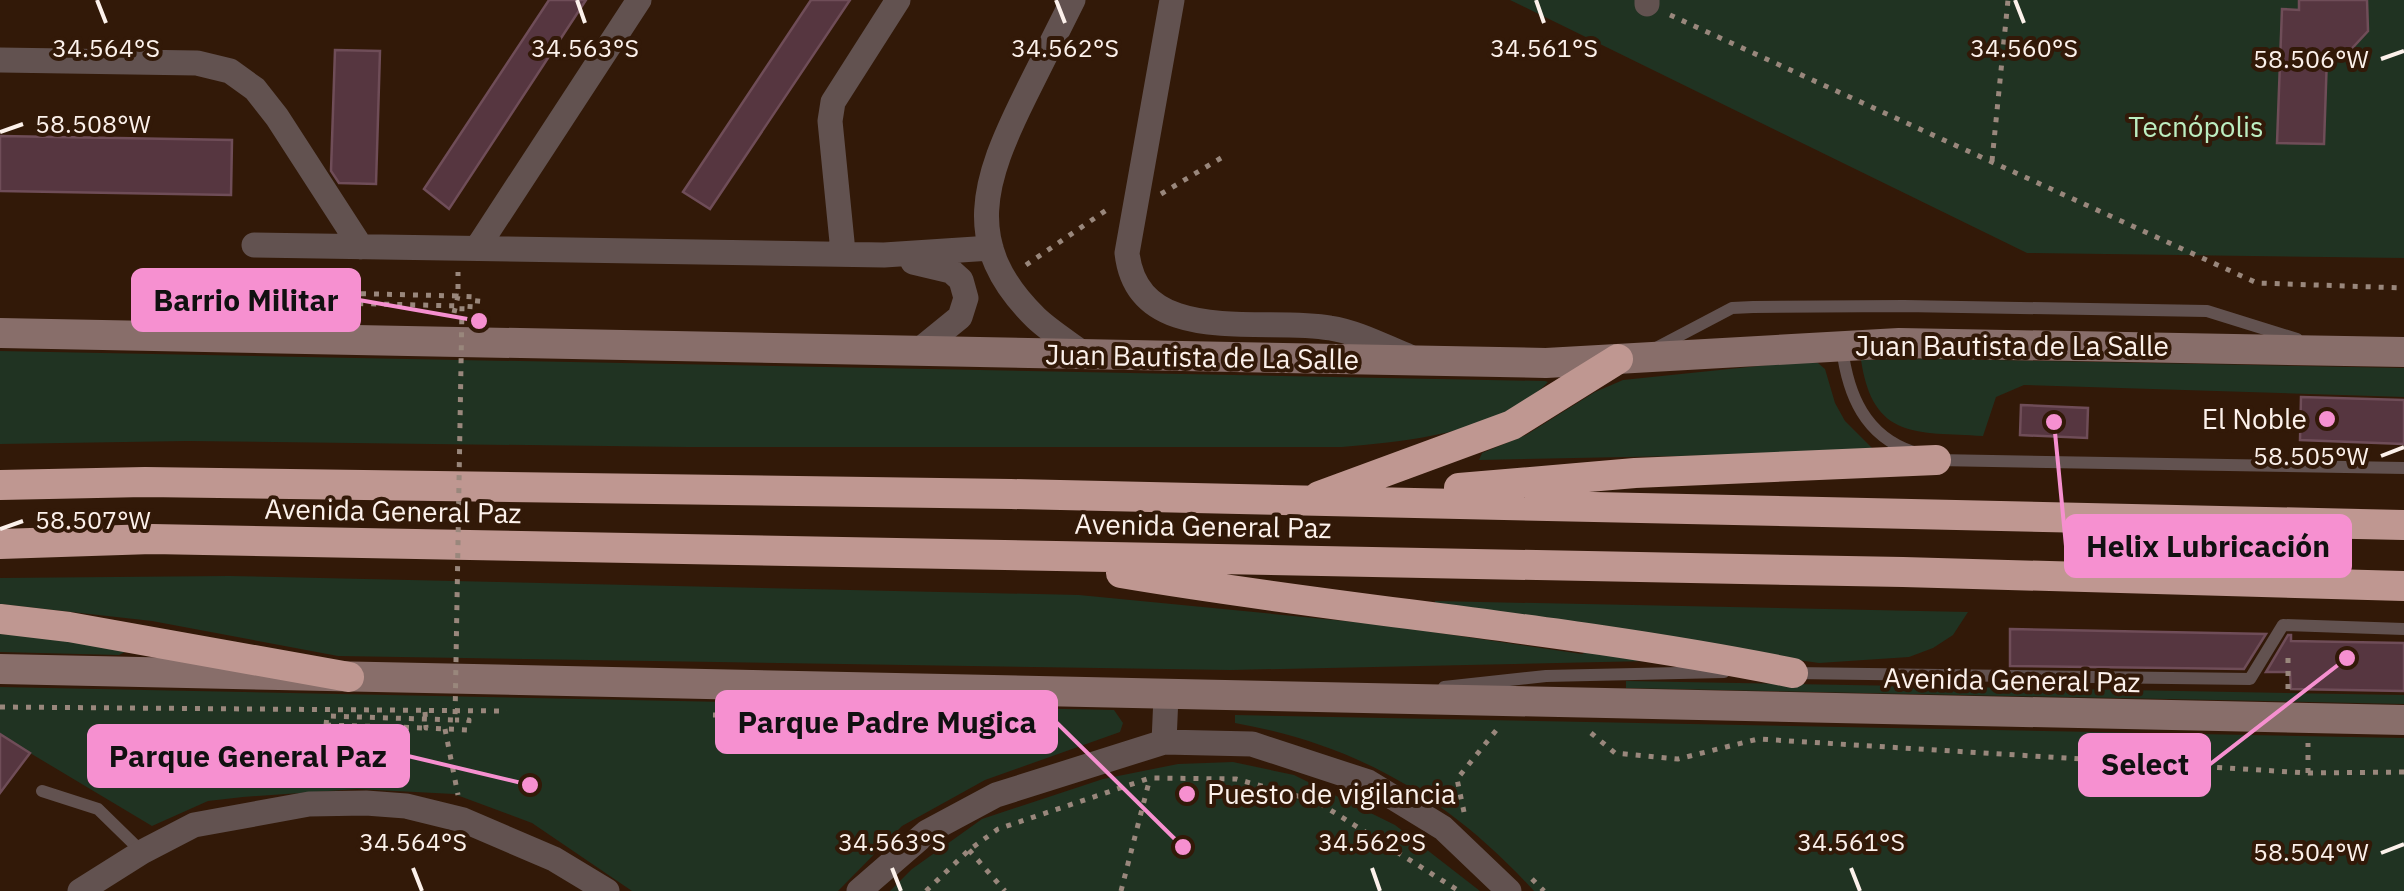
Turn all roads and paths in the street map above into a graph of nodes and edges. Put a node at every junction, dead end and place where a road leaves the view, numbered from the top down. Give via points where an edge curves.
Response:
1 (639, 0) edge
2 (898, 0) edge
3 (1073, 0) edge
4 (1172, 0) edge
5 (2008, 0) edge
6 (1647, 2) edge
7 (0, 60) edge
8 (1226, 155) dead end
9 (1992, 161) junction
10 (1135, 199) junction
11 (254, 245) dead end
12 (361, 248) junction
13 (477, 248) junction
14 (991, 248) junction
15 (842, 252) junction
16 (884, 255) junction
17 (1006, 279) junction
18 (458, 287) dead end
19 (2404, 288) edge
20 (458, 296) junction
21 (462, 306) junction
22 (466, 321) dead end
23 (0, 333) edge
24 (1842, 345) junction
25 (2332, 350) junction
26 (917, 352) junction
27 (2404, 352) edge
28 (1085, 355) junction
29 (1627, 359) junction
30 (1424, 362) junction
31 (1936, 460) junction
32 (2404, 468) edge
33 (0, 485) edge
34 (1302, 502) junction
35 (2404, 525) edge
36 (0, 544) edge
37 (1020, 556) junction
38 (2404, 586) edge
39 (0, 620) edge
40 (2289, 625) junction
41 (2404, 629) edge
42 (0, 669) edge
43 (1793, 672) junction
44 (348, 677) junction
45 (2298, 691) dead end
46 (1166, 696) junction
47 (1332, 698) junction
48 (0, 707) edge
49 (519, 711) dead end
50 (425, 712) junction
51 (700, 714) dead end
52 (455, 720) junction
53 (927, 720) dead end
54 (2404, 720) edge
55 (1500, 726) dead end
56 (426, 728) junction
57 (444, 729) junction
58 (1575, 732) dead end
59 (2308, 736) dead end
60 (1164, 742) junction
61 (2404, 772) edge
62 (2308, 773) junction
63 (1150, 778) junction
64 (42, 791) dead end
65 (1464, 815) dead end
66 (463, 820) junction
67 (969, 850) junction
68 (142, 852) junction
69 (1516, 880) edge
70 (80, 891) edge
71 (607, 891) edge
72 (859, 891) edge
73 (926, 891) edge
74 (1005, 891) edge
75 (1120, 891) edge
76 (1460, 891) edge
77 (1544, 891) edge

1 - 13 street
2 - 15 street via 833,102
3 - 14 street via 998,150 985,220
4 - 10 street
5 - 9 path
6 - 9 path
7 - 12 street via 197,63 230,71 277,117
8 - 10 path via 1167,192
9 - 19 path via 2257,283
10 - 17 path via 1105,210
10 - 30 street via 1129,270 1150,303 1164,311 1194,321 1332,328
11 - 12 street
12 - 13 street
13 - 15 street
14 - 16 street
14 - 17 street
15 - 16 street
16 - 26 street via 952,271 961,280 966,298 960,317
17 - 28 street via 1035,316
18 - 20 path
20 - 21 path via 478,296 477,306
20 - 21 path, bridge via 335,294 335,303
20 - 22 path via 452,320
21 - 52 path, bridge
23 - 26 street, Juan Bautista de La Salle
24 - 25 street, Juan Bautista de La Salle
24 - 29 street, Juan Bautista de La Salle
24 - 31 lane via 1858,410 1895,446
25 - 27 street, Juan Bautista de La Salle
25 - 29 lane via 2208,311 1753,307 1732,308
26 - 28 street, Juan Bautista de La Salle
28 - 30 street, Juan Bautista de La Salle
29 - 30 street, Juan Bautista de La Salle
29 - 34 highway via 1512,424
31 - 32 lane
31 - 34 highway via 1635,473
33 - 34 highway, Avenida General Paz
34 - 35 highway, Avenida General Paz
36 - 37 highway, Avenida General Paz via 152,538
37 - 38 highway, Avenida General Paz
37 - 43 highway
39 - 44 highway
40 - 41 lane
40 - 43 lane via 2250,680
40 - 45 path via 2288,691
42 - 44 street, Avenida General Paz
43 - 47 lane via 1546,676
44 - 46 street, Avenida General Paz
46 - 47 street, Avenida General Paz
46 - 60 street
47 - 54 street, Avenida General Paz
48 - 50 path
49 - 50 path
50 - 56 path
51 - 53 path
52 - 56 path, bridge via 327,716 326,725
52 - 57 path via 469,720 468,730
55 - 65 path via 1457,780
56 - 57 path
57 - 66 path
58 - 62 path via 1594,733 1615,753 1678,759 1758,739
59 - 62 path
60 - 69 street via 1252,744 1368,782
60 - 72 street via 996,794 927,832
61 - 62 path
63 - 67 path via 998,828
63 - 75 path
63 - 76 path via 1236,779 1316,801
64 - 68 lane via 98,808
66 - 68 street via 406,806 309,804 194,825
66 - 71 street
67 - 73 path
67 - 74 path
68 - 70 street
69 - 77 path

